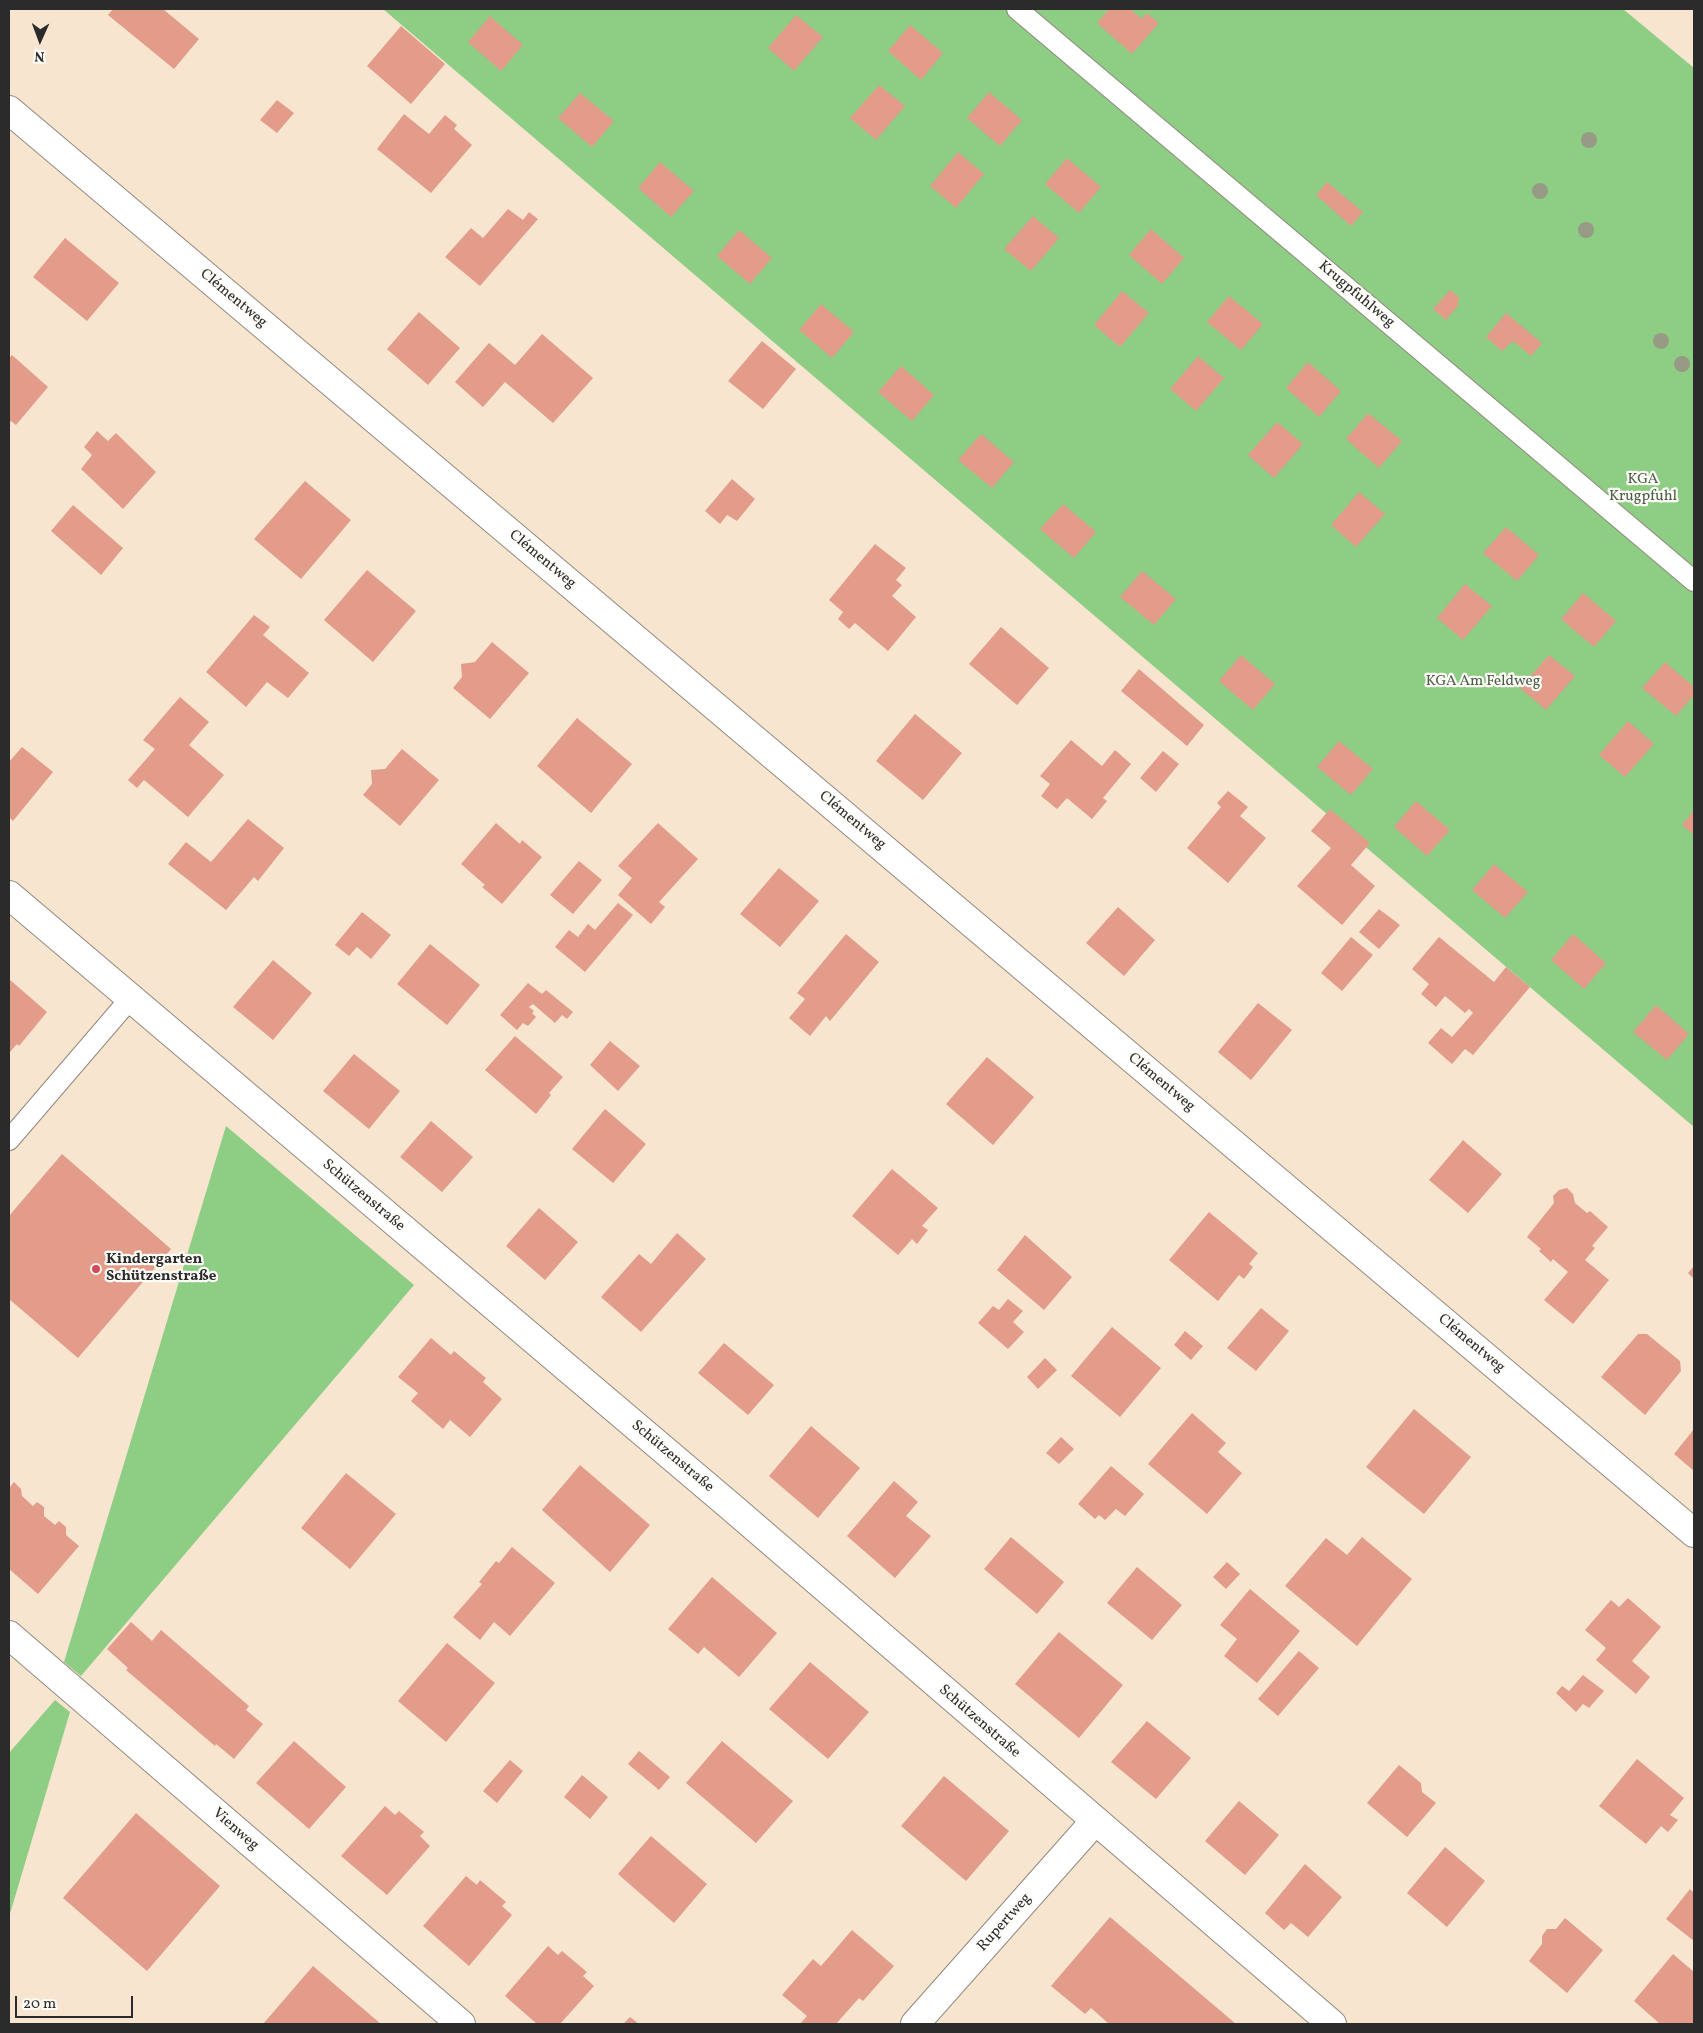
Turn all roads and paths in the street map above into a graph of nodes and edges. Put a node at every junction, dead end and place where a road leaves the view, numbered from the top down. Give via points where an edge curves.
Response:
1 (1017, 9) edge
2 (9, 110) edge
3 (1694, 580) edge
4 (9, 895) edge
5 (130, 999) junction
6 (9, 1140) edge
7 (1694, 1533) edge
8 (9, 1635) edge
9 (1095, 1821) junction
10 (461, 2024) edge
11 (915, 2024) edge
12 (1332, 2024) edge

1 - 3 lane, Krugpfuhlweg
2 - 7 street, Clémentweg
4 - 5 street, Schützenstraße
5 - 6 lane
5 - 9 street, Schützenstraße via 729,1505
8 - 10 street, Vienweg
9 - 11 street, Rupertweg
9 - 12 street, Schützenstraße

